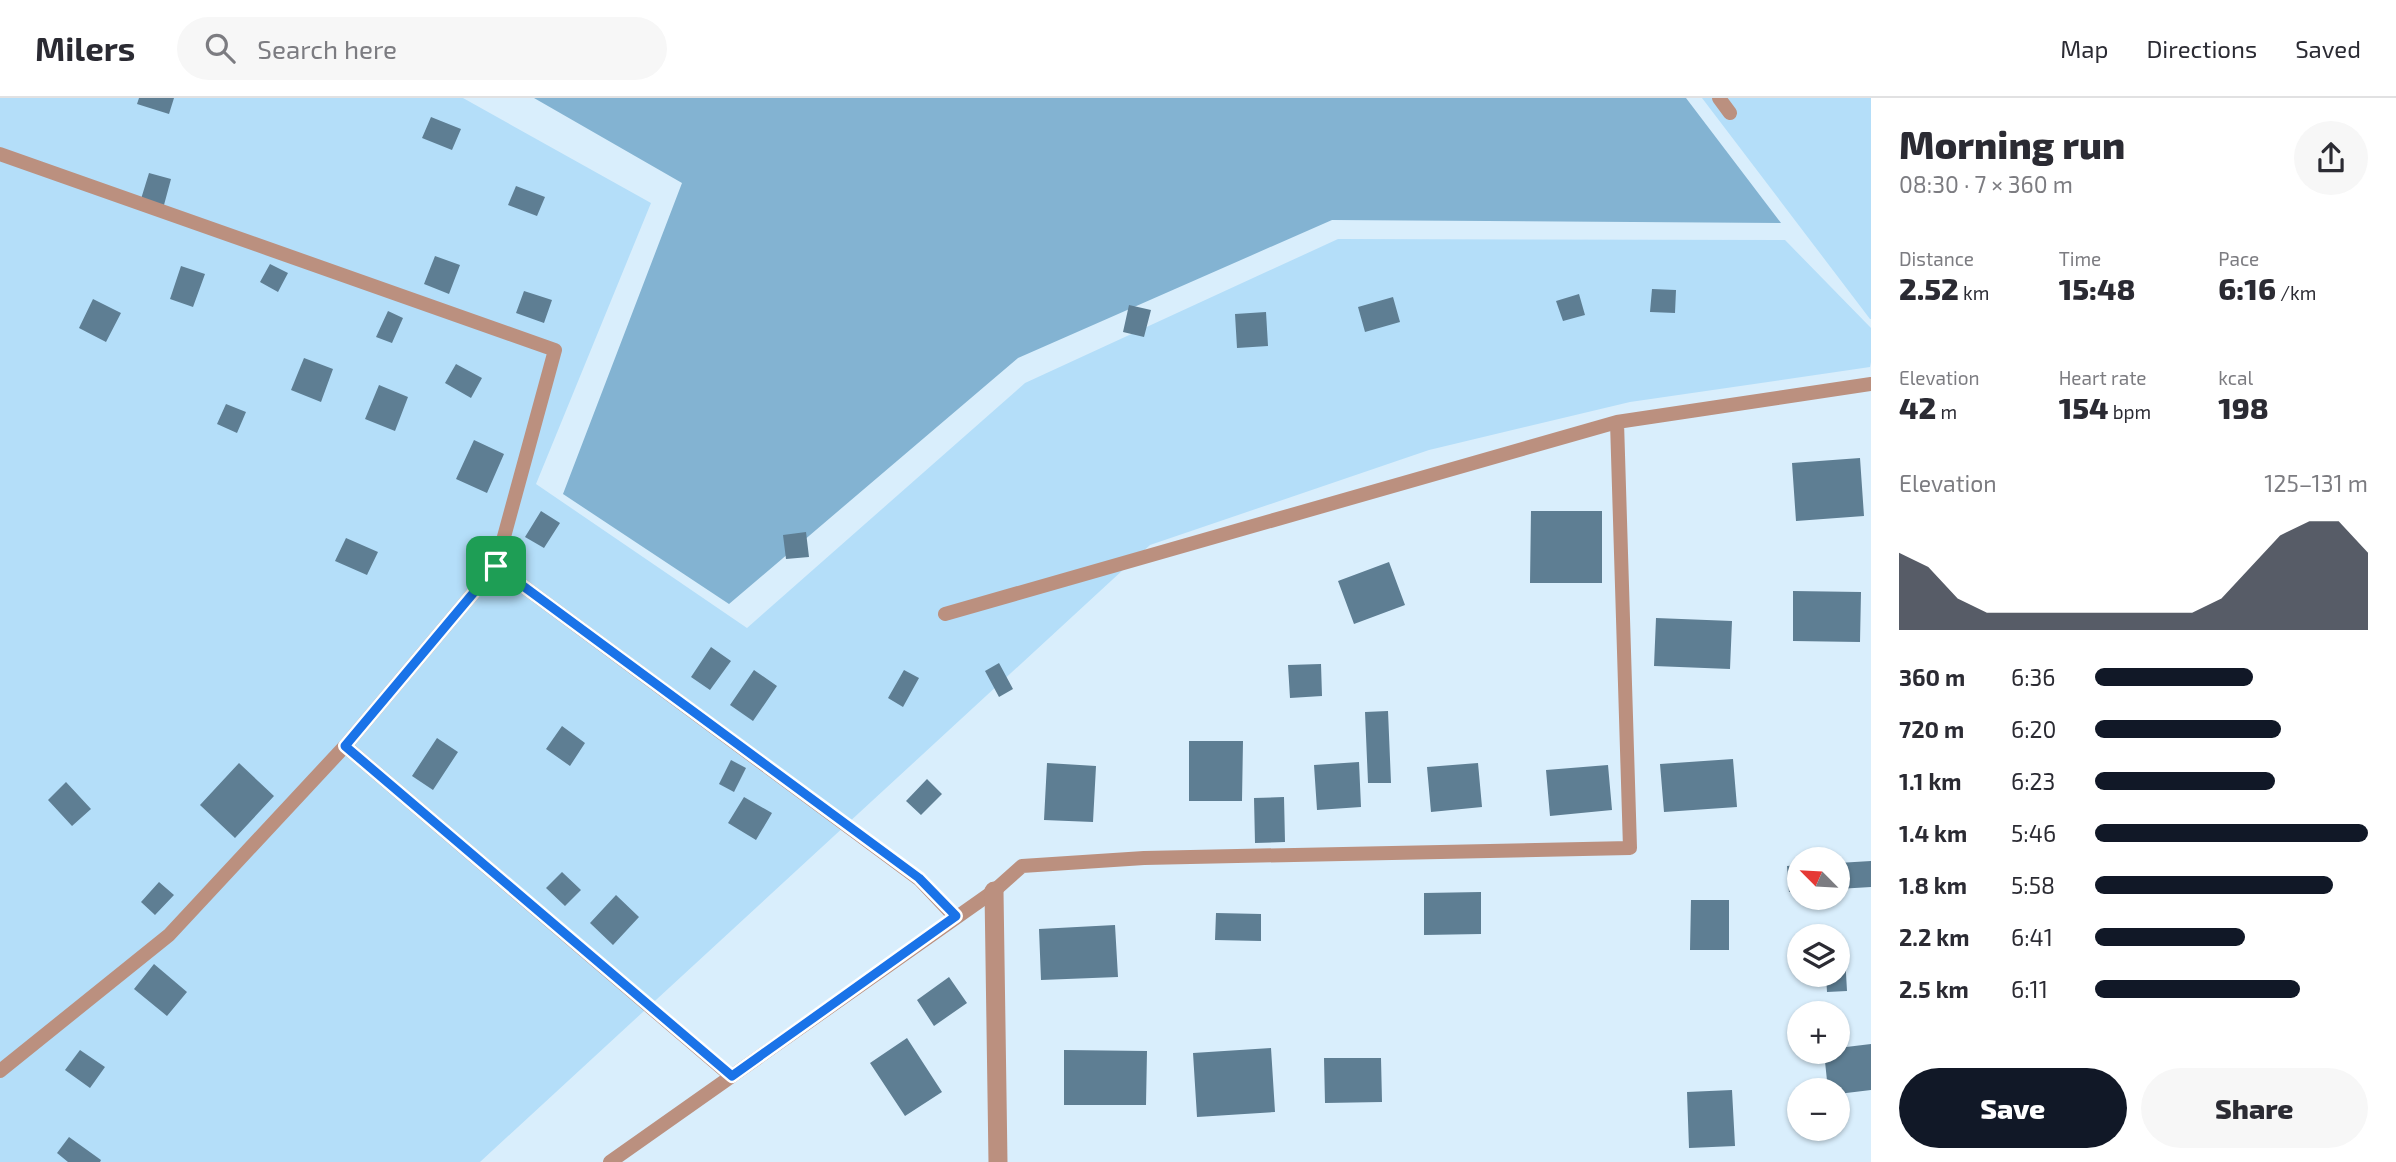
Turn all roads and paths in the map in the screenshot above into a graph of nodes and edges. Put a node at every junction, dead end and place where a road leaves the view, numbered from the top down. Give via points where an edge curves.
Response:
1 (1719, 98) edge
2 (1730, 113) dead end
3 (0, 154) edge
4 (1871, 384) edge
5 (1617, 422) junction
6 (496, 566) junction
7 (945, 614) dead end
8 (345, 746) junction
9 (994, 891) junction
10 (956, 916) junction
11 (0, 1071) edge
12 (732, 1076) junction
13 (610, 1162) edge
14 (998, 1162) edge

1 - 2 lane
3 - 6 lane via 555,350
4 - 5 lane
5 - 7 lane
5 - 9 lane via 1630,848 1144,858 1022,866
6 - 8 lane
6 - 10 lane via 919,878
8 - 11 lane via 169,935
8 - 12 lane
9 - 10 lane
9 - 14 street
10 - 12 lane
12 - 13 lane

